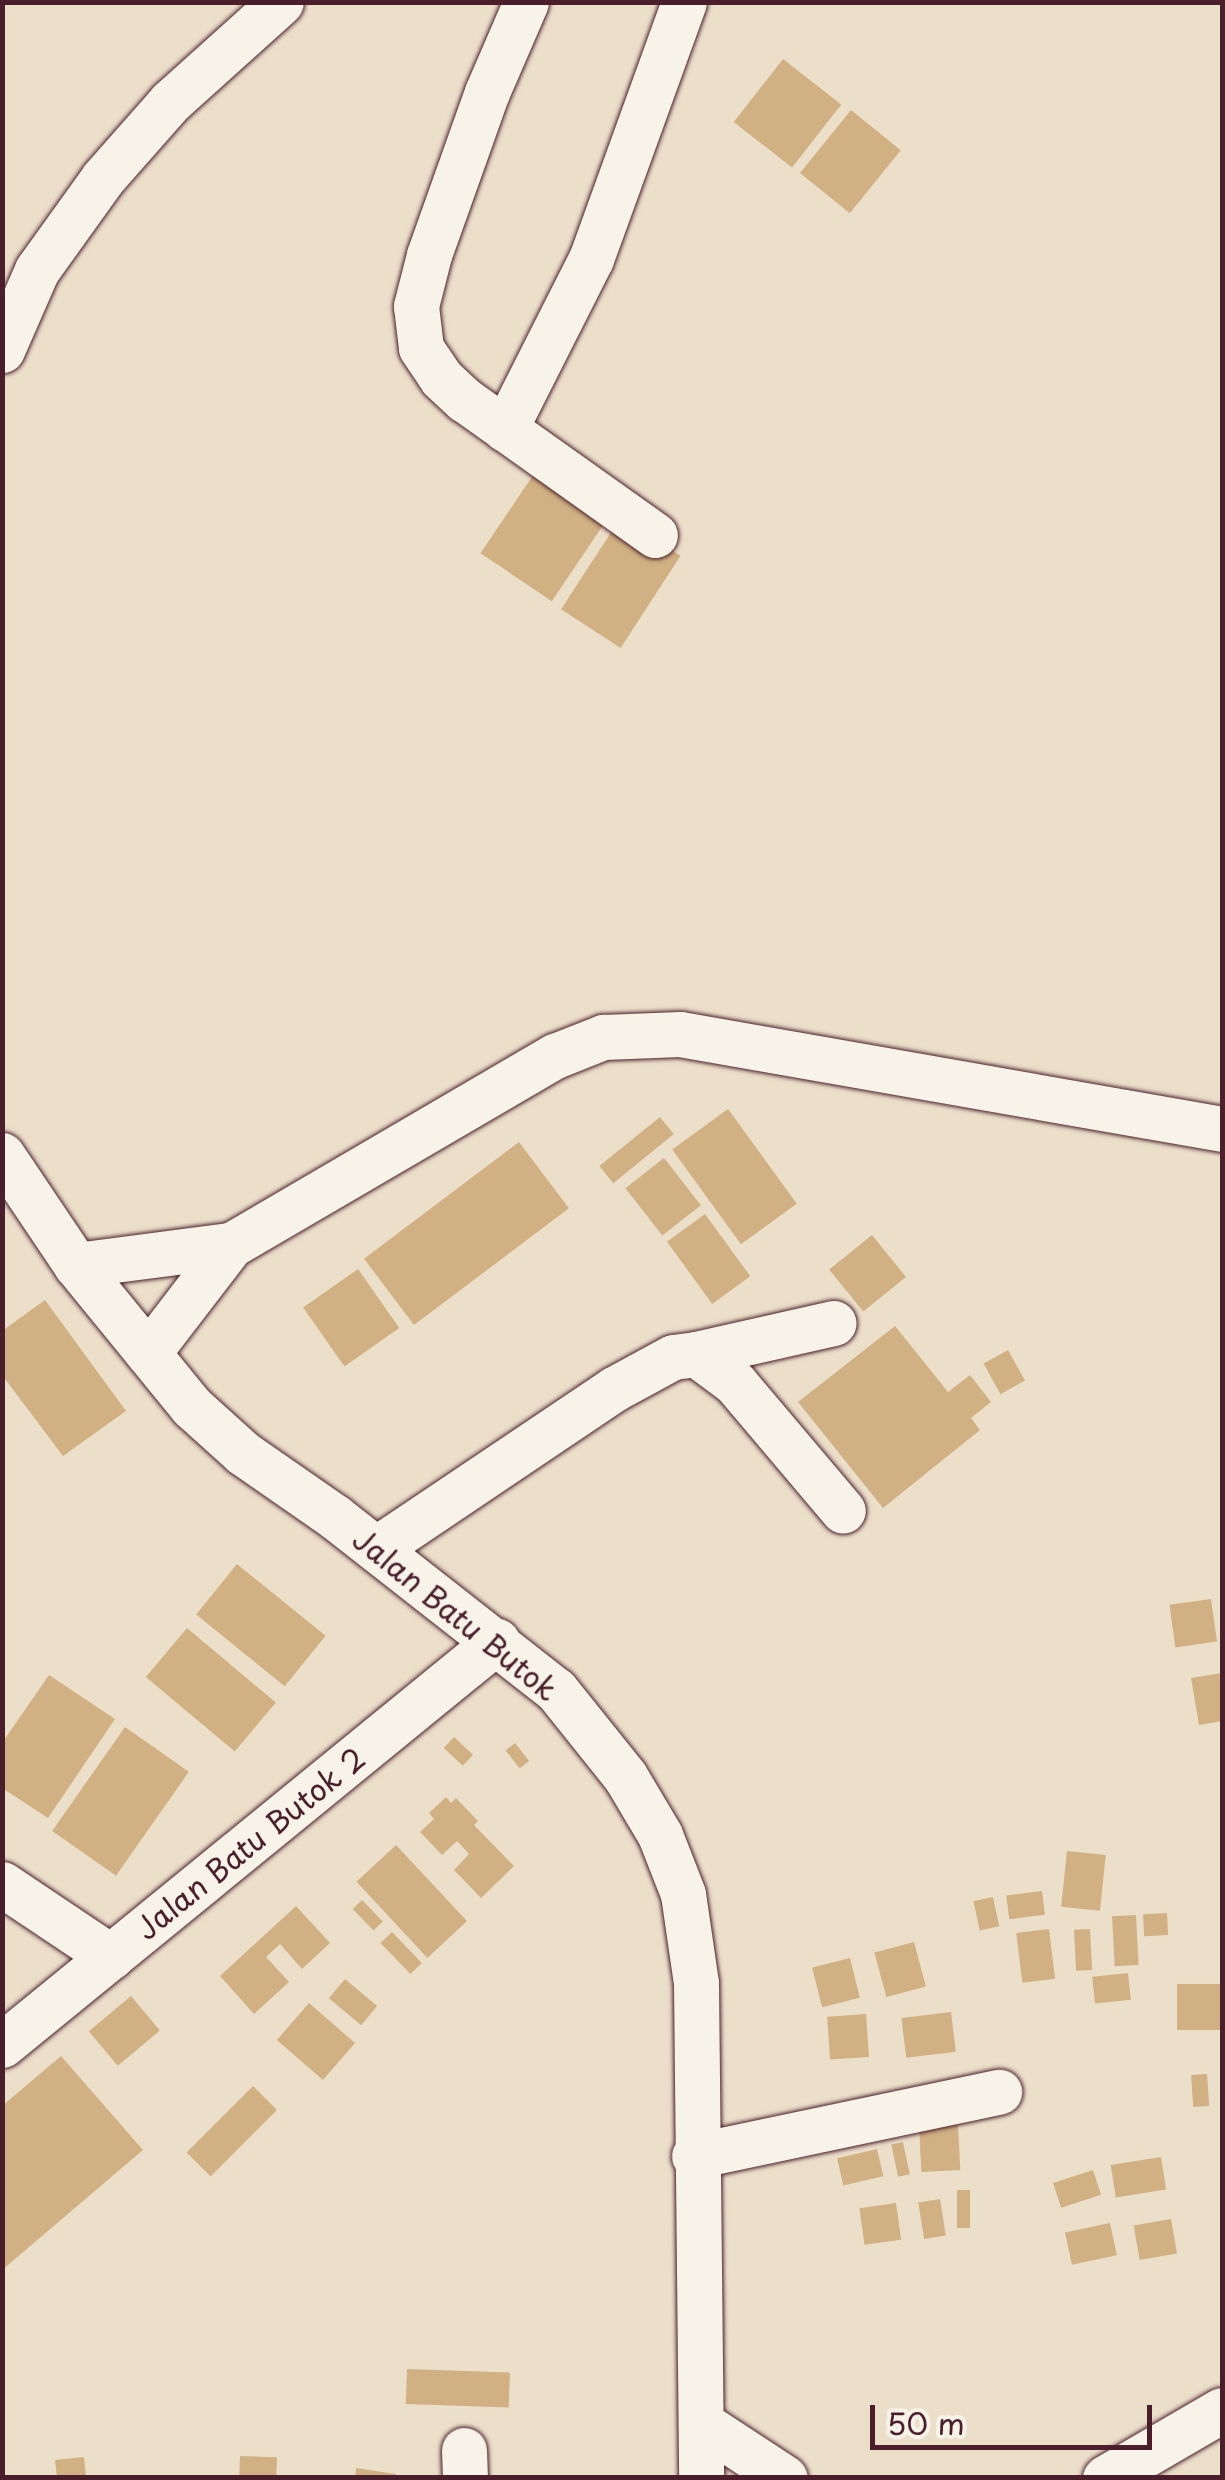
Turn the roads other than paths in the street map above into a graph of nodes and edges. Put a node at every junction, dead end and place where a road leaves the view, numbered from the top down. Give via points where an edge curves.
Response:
1 (280, 2) edge
2 (526, 2) edge
3 (684, 2) edge
4 (20, 279) edge
5 (2, 350) edge
6 (506, 428) junction
7 (655, 535) dead end
8 (1222, 1129) edge
9 (2, 1155) edge
10 (230, 1245) junction
11 (76, 1265) junction
12 (834, 1323) dead end
13 (148, 1353) junction
14 (696, 1354) junction
15 (843, 1511) dead end
16 (376, 1549) junction
17 (497, 1641) junction
18 (2, 1884) edge
19 (112, 1956) junction
20 (2, 2044) edge
21 (999, 2092) dead end
22 (694, 2156) junction
23 (1222, 2410) edge
24 (701, 2423) junction
25 (701, 2478) edge
26 (786, 2478) edge
27 (1106, 2478) edge

1 - 4 street via 170,102
2 - 6 street via 428,255 415,322 428,363
3 - 6 street via 591,258
4 - 5 street
6 - 7 street
8 - 10 street via 680,1034 603,1037 555,1056
9 - 11 street, Jalan Batu Butok
10 - 11 street
10 - 13 street
11 - 13 street, Jalan Batu Butok
12 - 14 street
13 - 16 street, Jalan Batu Butok via 192,1407 243,1453
14 - 15 street via 735,1383
14 - 16 street via 673,1357 614,1389
16 - 17 street, Jalan Batu Butok
17 - 19 street, Jalan Batu Butok 2
17 - 22 street, Jalan Batu Butok via 556,1690 626,1776 683,1894 696,1983
18 - 19 street
19 - 20 street, Jalan Batu Butok 2
21 - 22 street
22 - 24 street, Jalan Batu Butok
23 - 27 street
24 - 25 street, Jalan Batu Butok
24 - 26 street

